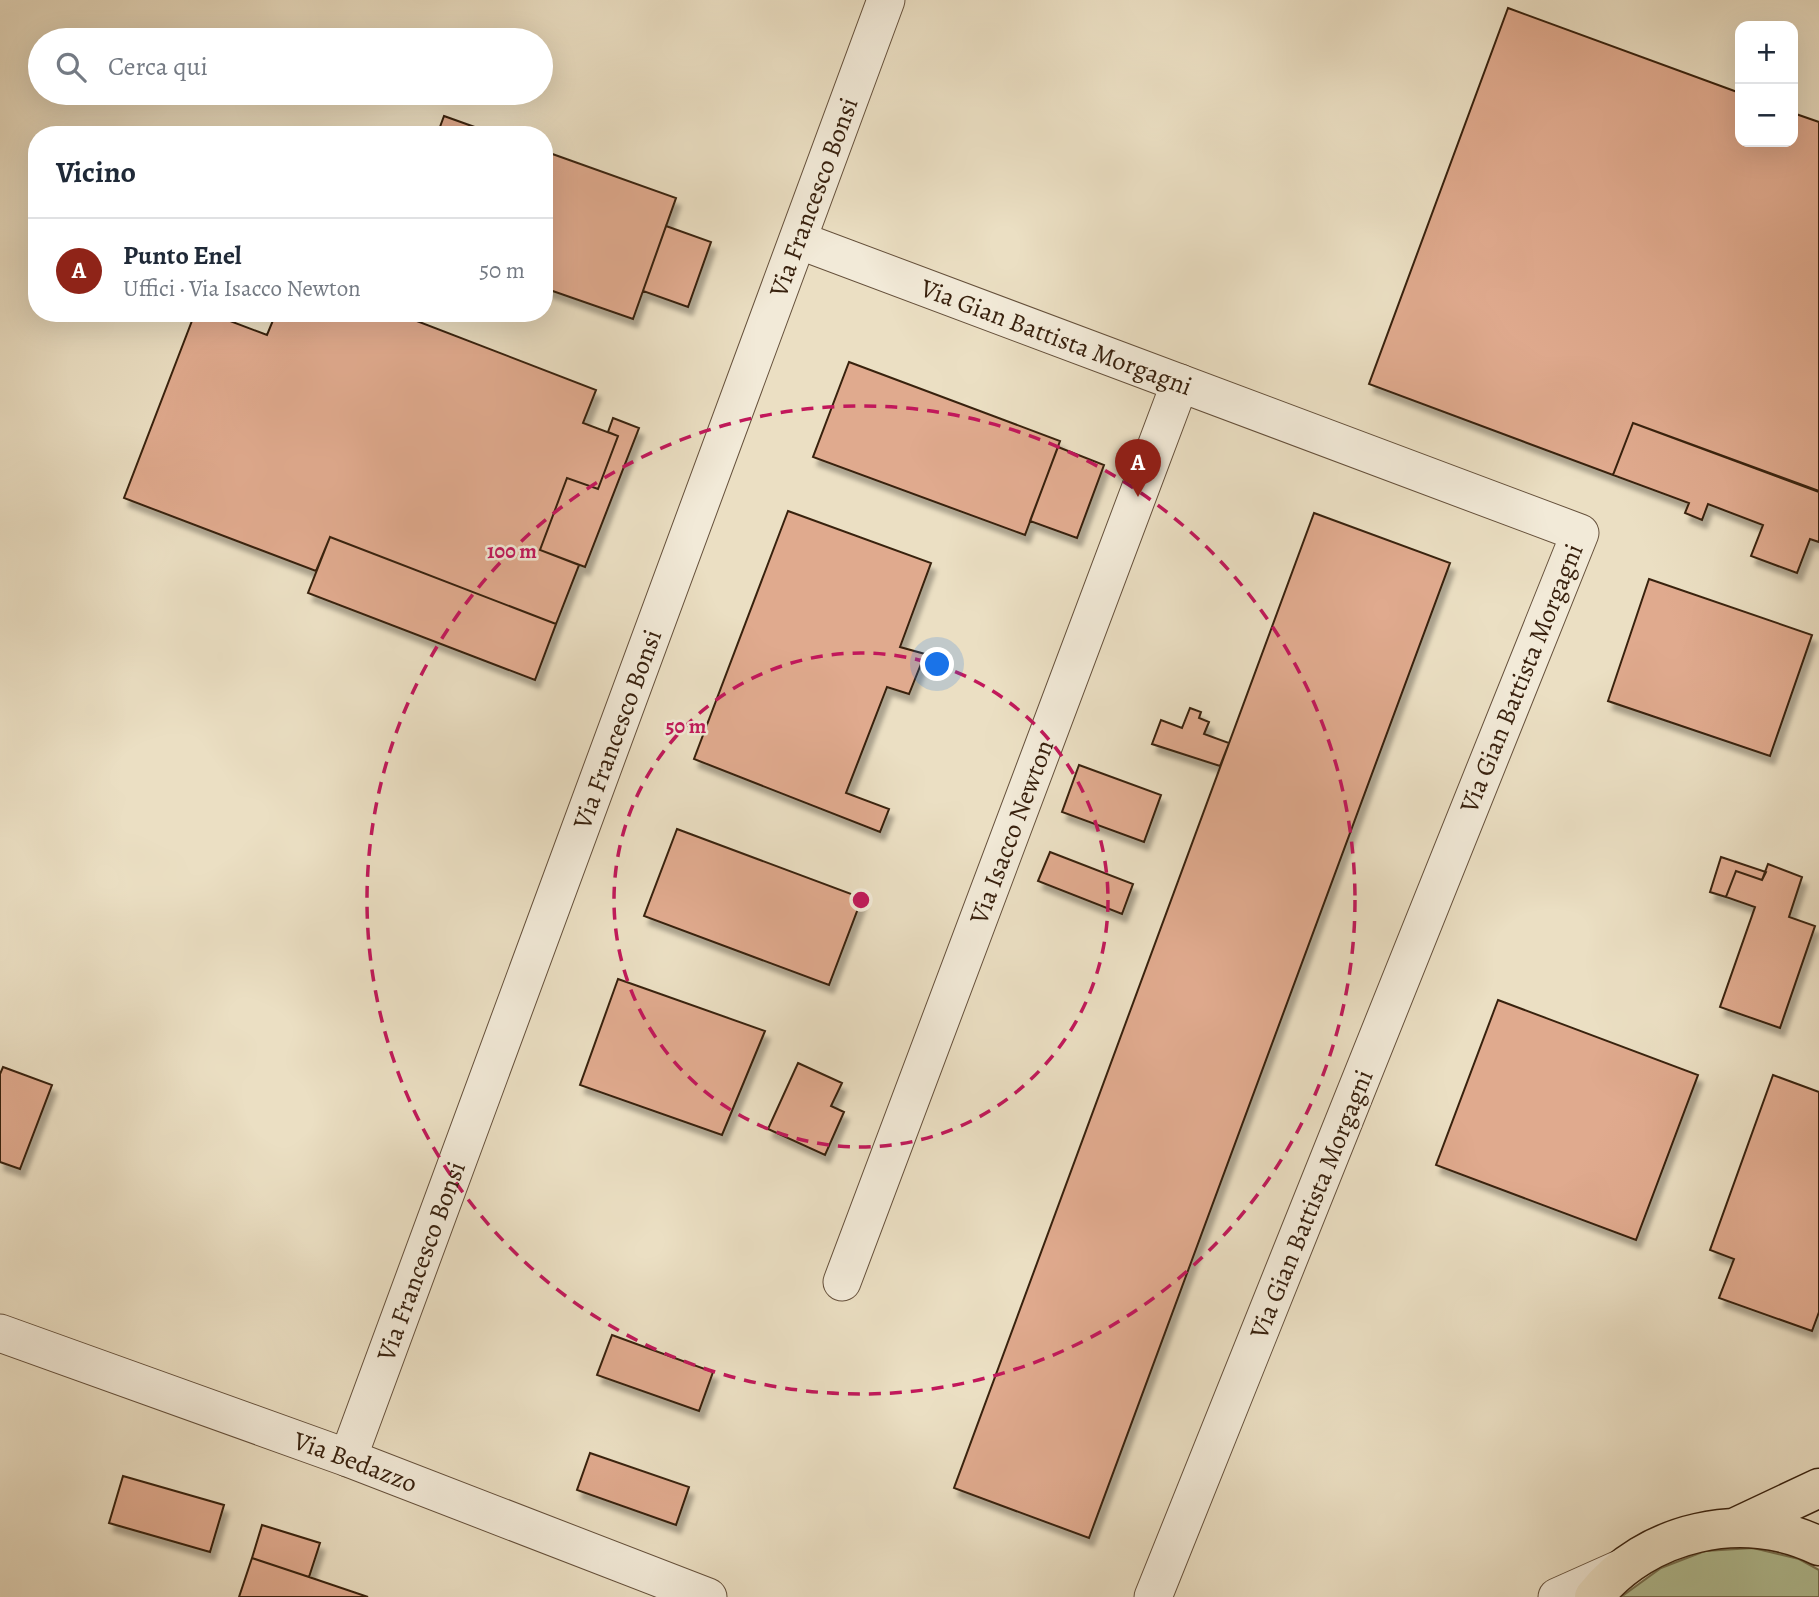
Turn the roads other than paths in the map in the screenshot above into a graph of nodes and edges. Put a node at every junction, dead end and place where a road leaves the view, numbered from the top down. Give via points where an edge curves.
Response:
1 (886, 0) edge
2 (798, 240) junction
3 (1180, 383) junction
4 (842, 1282) dead end
5 (0, 1333) edge
6 (348, 1458) junction
7 (1819, 1488) edge
8 (1734, 1528) junction
9 (1819, 1546) edge
10 (1623, 1568) junction
11 (708, 1597) edge
12 (1153, 1597) edge
13 (1557, 1597) edge
14 (1594, 1597) edge

1 - 2 street, Via Francesco Bonsi
2 - 3 street, Via Gian Battista Morgagni
2 - 6 street, Via Francesco Bonsi
3 - 4 street, Via Isacco Newton
3 - 12 street, Via Gian Battista Morgagni via 1580,533
5 - 6 street, Via Bedazzo
6 - 11 street, Via Bedazzo
7 - 8 main road
8 - 9 main road via 1776,1532
8 - 10 main road via 1675,1539
10 - 13 street
10 - 14 main road

